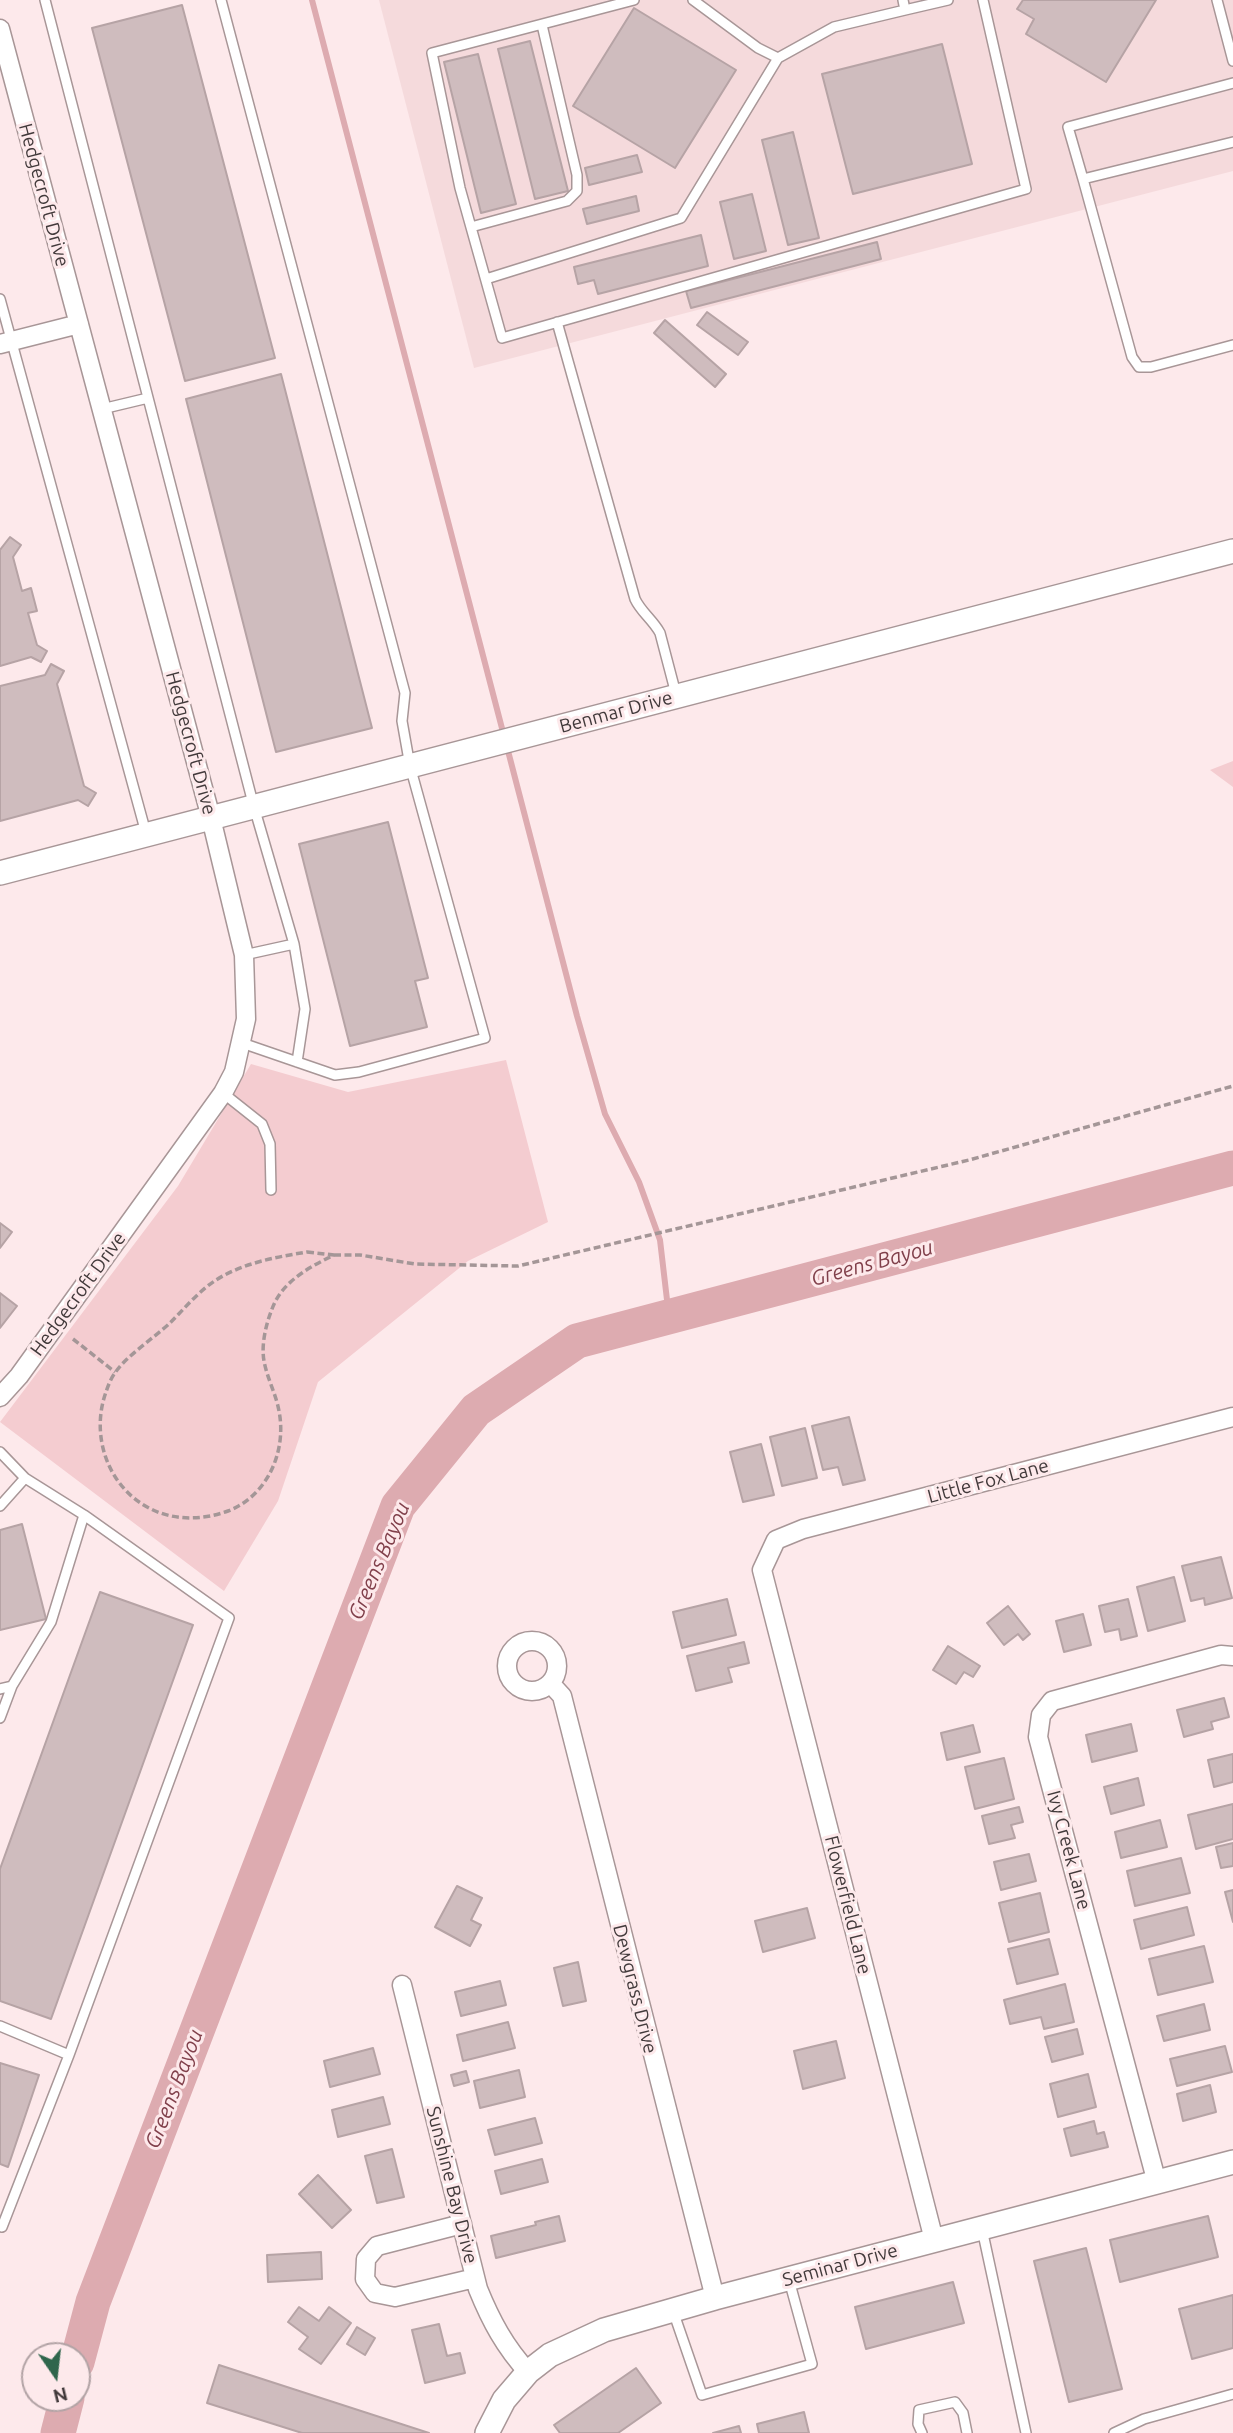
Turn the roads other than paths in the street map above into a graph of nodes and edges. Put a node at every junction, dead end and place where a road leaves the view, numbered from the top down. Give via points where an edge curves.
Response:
1 (45, 0) edge
2 (221, 0) edge
3 (634, 0) edge
4 (693, 0) edge
5 (903, 0) edge
6 (948, 0) edge
7 (983, 0) edge
8 (1217, 0) edge
9 (905, 10) junction
10 (542, 24) junction
11 (0, 29) edge
12 (778, 58) junction
13 (1233, 61) edge
14 (1233, 83) edge
15 (1233, 142) edge
16 (1083, 179) junction
17 (471, 227) junction
18 (486, 279) junction
19 (0, 299) edge
20 (557, 322) junction
21 (79, 324) junction
22 (6, 342) edge
23 (1233, 345) edge
24 (148, 398) junction
25 (102, 410) junction
26 (1233, 551) edge
27 (676, 696) junction
28 (410, 766) junction
29 (254, 807) junction
30 (211, 818) junction
31 (146, 835) junction
32 (0, 873) edge
33 (294, 944) junction
34 (244, 955) junction
35 (242, 1043) junction
36 (297, 1062) junction
37 (223, 1093) junction
38 (271, 1190) dead end
39 (0, 1398) edge
40 (1233, 1417) edge
41 (0, 1452) edge
42 (25, 1478) junction
43 (0, 1506) edge
44 (84, 1515) junction
45 (762, 1570) joint
46 (1233, 1656) edge
47 (551, 1684) dead end
48 (12, 1686) junction
49 (0, 1689) edge
50 (0, 1718) edge
51 (402, 1985) dead end
52 (0, 2026) edge
53 (69, 2055) junction
54 (1233, 2162) edge
55 (1157, 2183) junction
56 (462, 2224) junction
57 (0, 2226) edge
58 (982, 2229) junction
59 (934, 2240) junction
60 (475, 2278) junction
61 (788, 2278) junction
62 (715, 2298) junction
63 (673, 2310) junction
64 (528, 2372) junction
65 (1233, 2394) edge
66 (487, 2433) edge
67 (922, 2433) edge
68 (967, 2433) edge
69 (1026, 2433) edge
70 (1114, 2433) edge

1 - 24 lane
2 - 28 lane via 405,693 402,721
3 - 10 lane
4 - 12 lane
5 - 9 lane
6 - 9 lane
7 - 20 lane via 1026,189
8 - 13 lane
9 - 12 lane via 834,26
10 - 17 lane via 578,191 567,201
10 - 17 lane via 432,53
11 - 21 street, Hedgecroft Drive
12 - 18 lane via 681,218
14 - 16 lane via 1068,127
15 - 16 lane
16 - 23 lane via 1132,357 1139,367
17 - 18 lane
18 - 20 lane via 502,338
19 - 22 lane
20 - 27 lane via 635,599 660,632
21 - 22 street
21 - 25 street, Hedgecroft Drive
22 - 31 lane
24 - 25 lane
24 - 29 lane
25 - 30 street, Hedgecroft Drive
26 - 27 street, Benmar Drive
27 - 28 street, Benmar Drive
28 - 29 street, Benmar Drive
28 - 36 lane via 485,1038 359,1072 335,1075
29 - 30 street, Benmar Drive
29 - 33 lane
30 - 31 street, Benmar Drive
30 - 34 street, Hedgecroft Drive
31 - 32 street, Benmar Drive
33 - 34 lane
33 - 36 lane via 305,1009
34 - 35 street, Hedgecroft Drive via 247,999
35 - 36 lane
35 - 37 street, Hedgecroft Drive
37 - 38 lane via 262,1124 270,1144
37 - 39 street, Hedgecroft Drive
40 - 45 street, Little Fox Lane via 803,1529 776,1540
41 - 42 lane
42 - 43 lane
42 - 44 lane
44 - 48 lane via 51,1622
44 - 53 lane via 229,1618
45 - 59 street, Flowerfield Lane
46 - 55 street, Ivy Creek Lane via 1221,1655 1052,1701 1041,1715 1038,1737
47 - 62 street, Dewgrass Drive via 562,1696
48 - 49 lane
48 - 50 lane
51 - 56 street, Sunshine Bay Drive
52 - 53 lane
53 - 57 lane
54 - 55 street, Seminar Drive
55 - 58 street, Seminar Drive
56 - 60 street, Sunshine Bay Drive
56 - 60 street via 377,2246 366,2259 365,2279 376,2293 395,2297
58 - 59 street, Seminar Drive
58 - 69 lane
59 - 61 street, Seminar Drive
60 - 64 street, Sunshine Bay Drive via 499,2336
61 - 62 street, Seminar Drive
61 - 63 lane via 812,2364 702,2395
62 - 63 street, Seminar Drive
63 - 64 street, Seminar Drive via 604,2330 550,2355
64 - 66 street, Seminar Drive via 504,2400
65 - 70 lane via 1144,2419
67 - 68 lane via 919,2410 955,2402

